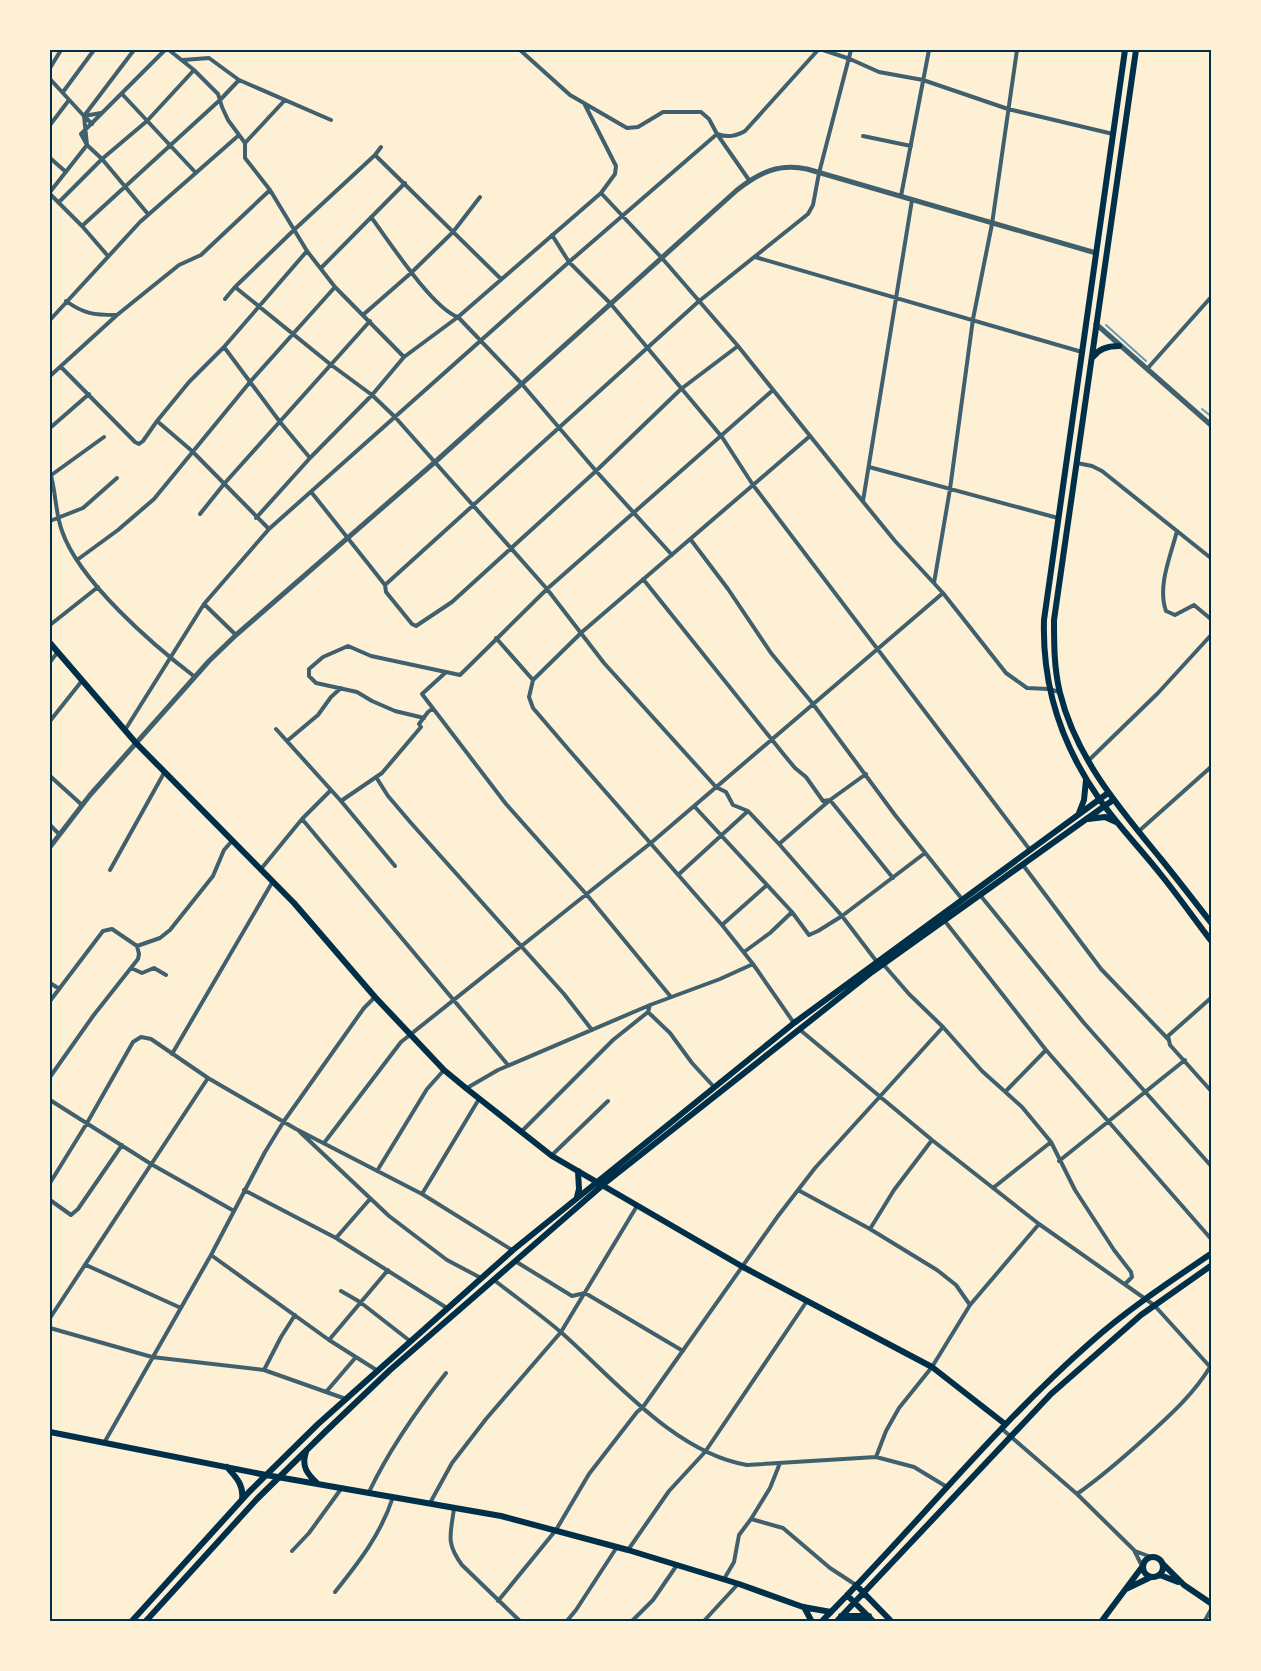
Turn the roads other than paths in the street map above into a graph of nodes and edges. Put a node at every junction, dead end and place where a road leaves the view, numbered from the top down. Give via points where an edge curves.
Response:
1 (60, 50) edge
2 (94, 50) edge
3 (134, 50) edge
4 (167, 50) edge
5 (520, 50) edge
6 (818, 50) edge
7 (826, 50) edge
8 (851, 50) edge
9 (929, 50) edge
10 (1017, 50) edge
11 (1125, 50) edge
12 (1136, 50) edge
13 (850, 58) junction
14 (183, 60) junction
15 (50, 68) edge
16 (194, 70) junction
17 (50, 79) edge
18 (239, 80) junction
19 (923, 80) junction
20 (63, 92) junction
21 (122, 95) junction
22 (221, 99) junction
23 (69, 100) junction
24 (285, 100) junction
25 (583, 103) junction
26 (1008, 109) junction
27 (104, 112) junction
28 (84, 116) junction
29 (331, 120) dead end
30 (147, 121) junction
31 (92, 124) junction
32 (50, 125) edge
33 (87, 128) junction
34 (717, 134) junction
35 (1113, 134) junction
36 (239, 135) junction
37 (863, 136) dead end
38 (245, 143) junction
39 (87, 145) junction
40 (170, 146) junction
41 (911, 146) junction
42 (381, 147) dead end
43 (375, 155) junction
44 (50, 158) edge
45 (102, 159) junction
46 (66, 172) junction
47 (819, 172) junction
48 (196, 173) junction
49 (749, 180) junction
50 (405, 183) junction
51 (125, 187) junction
52 (270, 190) junction
53 (601, 194) junction
54 (51, 196) edge
55 (480, 197) dead end
56 (901, 197) junction
57 (912, 200) junction
58 (59, 202) junction
59 (148, 214) junction
60 (371, 217) junction
61 (622, 218) junction
62 (992, 224) junction
63 (82, 226) junction
64 (295, 229) junction
65 (453, 232) junction
66 (552, 235) junction
67 (307, 250) junction
68 (1096, 253) junction
69 (108, 256) junction
70 (662, 257) junction
71 (755, 257) junction
72 (569, 262) junction
73 (321, 268) junction
74 (411, 273) junction
75 (501, 279) junction
76 (235, 286) junction
77 (335, 287) junction
78 (1212, 296) edge
79 (896, 298) junction
80 (225, 299) dead end
81 (66, 302) junction
82 (698, 302) junction
83 (610, 303) junction
84 (258, 306) junction
85 (364, 314) junction
86 (117, 315) junction
87 (458, 317) junction
88 (973, 319) junction
89 (50, 320) edge
90 (370, 321) junction
91 (1096, 324) junction
92 (293, 333) junction
93 (481, 341) junction
94 (224, 346) junction
95 (738, 346) junction
96 (1119, 346) junction
97 (646, 347) junction
98 (1082, 352) junction
99 (404, 357) junction
100 (1090, 360) junction
101 (330, 364) junction
102 (61, 367) junction
103 (1147, 369) junction
104 (50, 376) edge
105 (250, 382) junction
106 (521, 383) junction
107 (681, 389) junction
108 (773, 390) junction
109 (89, 394) junction
110 (372, 395) junction
111 (395, 417) junction
112 (157, 421) junction
113 (280, 422) junction
114 (1212, 426) edge
115 (50, 428) edge
116 (559, 428) junction
117 (722, 436) junction
118 (810, 436) junction
119 (104, 437) dead end
120 (192, 451) junction
121 (310, 458) junction
122 (435, 462) junction
123 (1076, 463) junction
124 (869, 467) junction
125 (596, 471) junction
126 (50, 475) edge
127 (117, 478) dead end
128 (224, 484) junction
129 (753, 485) junction
130 (950, 489) junction
131 (312, 493) junction
132 (863, 502) junction
133 (473, 505) junction
134 (634, 513) junction
135 (200, 514) dead end
136 (1058, 518) junction
137 (59, 519) junction
138 (256, 519) junction
139 (50, 521) edge
140 (268, 530) junction
141 (1177, 531) junction
142 (347, 538) junction
143 (690, 540) junction
144 (510, 548) junction
145 (672, 555) junction
146 (1212, 559) edge
147 (77, 561) junction
148 (643, 579) junction
149 (934, 584) junction
150 (385, 585) junction
151 (98, 586) junction
152 (547, 589) junction
153 (943, 593) junction
154 (204, 604) junction
155 (1212, 620) edge
156 (50, 625) edge
157 (582, 632) junction
158 (1212, 634) edge
159 (236, 635) junction
160 (496, 638) junction
161 (50, 644) edge
162 (878, 649) junction
163 (57, 653) junction
164 (170, 658) junction
165 (50, 662) edge
166 (445, 673) junction
167 (195, 677) junction
168 (533, 680) junction
169 (81, 681) junction
170 (341, 688) junction
171 (1049, 689) junction
172 (1060, 692) junction
173 (813, 704) junction
174 (432, 709) junction
175 (424, 718) junction
176 (50, 721) edge
177 (276, 729) dead end
178 (125, 731) junction
179 (772, 739) junction
180 (287, 741) junction
181 (136, 743) junction
182 (1088, 761) junction
183 (1212, 766) edge
184 (164, 773) junction
185 (866, 774) junction
186 (50, 776) edge
187 (376, 777) junction
188 (1086, 779) junction
189 (716, 787) junction
190 (331, 790) junction
191 (1108, 793) junction
192 (1099, 799) junction
193 (830, 800) junction
194 (1113, 800) junction
195 (341, 801) junction
196 (82, 805) junction
197 (694, 806) junction
198 (1105, 806) junction
199 (748, 811) junction
200 (1078, 815) junction
201 (302, 819) junction
202 (1085, 820) junction
203 (1119, 823) junction
204 (50, 825) edge
205 (1138, 831) junction
206 (59, 834) junction
207 (722, 836) junction
208 (232, 841) junction
209 (652, 842) junction
210 (779, 844) junction
211 (50, 847) edge
212 (1030, 850) junction
213 (925, 853) junction
214 (1023, 865) junction
215 (395, 866) dead end
216 (261, 869) junction
217 (110, 870) dead end
218 (678, 876) junction
219 (893, 878) junction
220 (273, 881) junction
221 (767, 885) junction
222 (587, 895) junction
223 (980, 895) junction
224 (962, 899) junction
225 (792, 912) junction
226 (842, 916) junction
227 (944, 921) junction
228 (1212, 924) edge
229 (722, 925) junction
230 (1212, 942) edge
231 (138, 946) junction
232 (522, 947) junction
233 (744, 952) junction
234 (880, 963) junction
235 (753, 964) junction
236 (130, 968) junction
237 (166, 975) dead end
238 (50, 983) edge
239 (58, 988) junction
240 (375, 997) junction
241 (671, 997) junction
242 (1212, 997) edge
243 (50, 1000) edge
244 (454, 1001) junction
245 (650, 1005) junction
246 (648, 1012) junction
247 (796, 1026) junction
248 (943, 1027) junction
249 (592, 1030) junction
250 (411, 1034) junction
251 (1168, 1039) junction
252 (1046, 1050) junction
253 (172, 1053) junction
254 (1185, 1060) junction
255 (508, 1065) junction
256 (444, 1070) junction
257 (50, 1077) edge
258 (208, 1078) junction
259 (714, 1087) junction
260 (467, 1089) junction
261 (1006, 1091) junction
262 (1145, 1092) junction
263 (1212, 1092) edge
264 (878, 1096) junction
265 (479, 1099) junction
266 (50, 1100) edge
267 (608, 1101) dead end
268 (1109, 1120) junction
269 (284, 1121) junction
270 (87, 1123) junction
271 (296, 1129) junction
272 (521, 1132) junction
273 (932, 1140) junction
274 (1051, 1142) junction
275 (324, 1143) junction
276 (122, 1145) junction
277 (552, 1156) junction
278 (1059, 1161) junction
279 (151, 1164) junction
280 (1212, 1167) edge
281 (377, 1171) junction
282 (578, 1171) junction
283 (596, 1181) junction
284 (50, 1183) edge
285 (602, 1186) junction
286 (993, 1188) junction
287 (244, 1190) junction
288 (798, 1190) junction
289 (422, 1194) junction
290 (577, 1197) junction
291 (370, 1199) junction
292 (50, 1200) edge
293 (637, 1206) junction
294 (234, 1210) junction
295 (1039, 1224) junction
296 (870, 1228) junction
297 (336, 1238) junction
298 (1212, 1240) edge
299 (513, 1250) junction
300 (1212, 1253) edge
301 (211, 1256) junction
302 (514, 1261) junction
303 (86, 1265) junction
304 (1212, 1265) edge
305 (743, 1267) junction
306 (388, 1270) junction
307 (481, 1278) junction
308 (493, 1280) junction
309 (1125, 1284) junction
310 (341, 1291) dead end
311 (585, 1293) junction
312 (1146, 1299) junction
313 (807, 1301) junction
314 (360, 1302) junction
315 (970, 1305) junction
316 (1154, 1305) junction
317 (181, 1308) junction
318 (447, 1309) junction
319 (295, 1315) junction
320 (50, 1318) edge
321 (50, 1328) edge
322 (561, 1332) junction
323 (329, 1340) junction
324 (410, 1341) junction
325 (683, 1350) junction
326 (152, 1357) junction
327 (356, 1357) junction
328 (932, 1367) junction
329 (1211, 1368) edge
330 (264, 1370) junction
331 (378, 1371) junction
332 (446, 1373) dead end
333 (326, 1392) junction
334 (346, 1399) junction
335 (643, 1407) junction
336 (1004, 1426) junction
337 (50, 1432) edge
338 (1010, 1438) junction
339 (104, 1443) junction
340 (307, 1449) junction
341 (705, 1452) junction
342 (876, 1457) junction
343 (780, 1463) junction
344 (226, 1467) junction
345 (266, 1474) junction
346 (278, 1477) junction
347 (319, 1484) junction
348 (947, 1487) junction
349 (342, 1488) junction
350 (369, 1493) junction
351 (1077, 1494) junction
352 (393, 1497) junction
353 (242, 1499) junction
354 (429, 1504) junction
355 (454, 1508) junction
356 (751, 1520) junction
357 (556, 1530) junction
358 (617, 1547) junction
359 (628, 1550) junction
360 (1134, 1550) junction
361 (292, 1551) dead end
362 (1151, 1557) junction
363 (1163, 1564) junction
364 (677, 1565) junction
365 (1142, 1566) junction
366 (1160, 1575) junction
367 (1151, 1577) junction
368 (724, 1579) junction
369 (739, 1584) junction
370 (1184, 1585) junction
371 (856, 1586) junction
372 (1126, 1589) junction
373 (335, 1592) dead end
374 (864, 1593) junction
375 (847, 1595) junction
376 (498, 1601) junction
377 (854, 1602) junction
378 (1212, 1604) edge
379 (804, 1607) junction
380 (1212, 1608) edge
381 (831, 1612) junction
382 (838, 1619) edge
383 (871, 1619) edge
384 (131, 1622) edge
385 (145, 1622) edge
386 (521, 1622) edge
387 (566, 1622) edge
388 (631, 1622) edge
389 (703, 1622) edge
390 (812, 1622) edge
391 (821, 1622) edge
392 (892, 1622) edge
393 (1101, 1622) edge
394 (1204, 1622) edge

1 - 15 street
2 - 20 street
3 - 28 street
4 - 14 street
4 - 21 street
5 - 25 street
6 - 34 street via 745,131 724,137
7 - 13 street
8 - 13 street
9 - 19 street
10 - 26 street
11 - 35 main road
12 - 91 main road
13 - 19 street via 879,72
13 - 47 street
14 - 16 street
14 - 18 street via 209,58
16 - 22 street
16 - 30 street
17 - 20 street
18 - 22 street
18 - 24 street
19 - 26 street
19 - 41 street
20 - 23 street
21 - 27 street
21 - 30 street
22 - 36 street
22 - 40 street
23 - 28 street
23 - 32 street
24 - 29 street
24 - 38 street
25 - 34 street via 627,128 638,127 663,112 701,112
25 - 53 street via 616,166
26 - 35 street
26 - 62 street
27 - 28 street
27 - 31 street
28 - 31 street
28 - 33 street
30 - 40 street
30 - 45 street
31 - 33 street
33 - 39 street via 81,134
34 - 49 street
34 - 61 street
35 - 68 main road
36 - 38 street
36 - 48 street
37 - 41 street
38 - 52 street via 245,158
39 - 45 street
39 - 46 street
40 - 48 street
40 - 51 street
41 - 56 street
42 - 43 street
43 - 50 street
43 - 64 street
44 - 46 street
45 - 51 street
45 - 58 street
46 - 54 street
47 - 49 street via 780,167
47 - 56 street
47 - 71 street via 808,214
48 - 59 street
49 - 70 street
50 - 60 street
50 - 65 street
51 - 59 street
51 - 63 street
52 - 64 street
52 - 86 street via 201,255 179,265
53 - 61 street
53 - 66 street
54 - 58 street
55 - 65 street
56 - 57 street
57 - 62 street
57 - 79 street
58 - 63 street
59 - 69 street
60 - 73 street
60 - 74 street
61 - 70 street
61 - 72 street
62 - 68 street
62 - 88 street
63 - 69 street
64 - 67 street
64 - 76 street
65 - 74 street
65 - 75 street
66 - 72 street
66 - 75 street
67 - 73 street
67 - 84 street
68 - 98 main road
69 - 81 street
70 - 82 street
70 - 83 street
71 - 79 street
71 - 82 street
72 - 83 street
72 - 93 street
73 - 77 street
74 - 85 street
74 - 87 street via 450,315
75 - 87 street
76 - 80 street
76 - 84 street
77 - 85 street
77 - 92 street
78 - 103 street
79 - 88 street
79 - 124 street
81 - 86 street via 92,315
81 - 89 street
82 - 95 street
82 - 97 street
83 - 97 street
83 - 106 street
84 - 92 street
84 - 94 street
85 - 90 street
86 - 102 street
87 - 93 street
87 - 99 street
88 - 98 street
88 - 130 street
90 - 99 street
90 - 101 street
91 - 96 street
91 - 100 main road
92 - 101 street
92 - 105 street
93 - 106 street
93 - 111 street
94 - 105 street
94 - 112 street
95 - 107 street
95 - 108 street
96 - 100 main road via 1102,349
96 - 103 street
97 - 107 street
97 - 116 street
98 - 136 main road
99 - 110 street
100 - 123 main road
101 - 110 street
101 - 113 street
102 - 104 street
102 - 109 street
103 - 114 street
105 - 113 street
105 - 120 street
106 - 116 street
106 - 122 street
107 - 117 street
107 - 125 street
108 - 117 street
108 - 118 street
109 - 112 street via 139,444
109 - 115 street
110 - 111 street
110 - 121 street
111 - 122 street
111 - 131 street
112 - 120 street
113 - 121 street
113 - 128 street
116 - 125 street
116 - 133 street
117 - 129 street
117 - 134 street
118 - 129 street
118 - 132 street
119 - 126 street
120 - 128 street
120 - 147 street via 154,499
121 - 138 street
122 - 133 street
122 - 142 street
123 - 141 street via 1102,471
123 - 172 main road via 1054,620
124 - 130 street
124 - 132 street
125 - 134 street
125 - 144 street
126 - 137 street
127 - 137 street via 82,508
128 - 135 street
128 - 138 street
129 - 143 street
129 - 162 street
130 - 136 street
130 - 149 street
131 - 140 street
131 - 142 street
132 - 149 street
133 - 144 street
133 - 150 street
134 - 145 street
134 - 152 street
136 - 171 main road via 1044,620
137 - 139 street
137 - 147 street
138 - 140 street
140 - 154 street
141 - 146 street
141 - 155 street via 1162,602 1166,611 1175,615 1194,605
142 - 150 street
142 - 159 street
143 - 145 street
143 - 173 street
144 - 150 street via 452,602 416,626 386,592
144 - 152 street
145 - 148 street
147 - 151 street
148 - 157 street
148 - 179 street
149 - 153 street
151 - 156 street
151 - 164 street
152 - 157 street
152 - 160 street
153 - 162 street
153 - 171 street via 1013,679 1027,688
154 - 159 street
154 - 164 street
157 - 168 street
157 - 189 street via 604,663
158 - 182 street
159 - 167 street
160 - 166 street via 460,675
160 - 168 street
161 - 163 main road
162 - 173 street
162 - 212 street
163 - 165 street
163 - 169 main road
164 - 167 street
164 - 178 street
166 - 170 street via 371,656 348,646 323,657 309,669 309,676 316,683
166 - 174 street via 422,694
167 - 181 street
168 - 209 street via 529,697 533,708
169 - 176 street
169 - 178 main road
170 - 175 street via 395,711
170 - 180 street via 318,715
171 - 172 street
171 - 188 main road via 1070,748
172 - 182 main road
173 - 179 street
173 - 185 street
174 - 175 street
174 - 222 street via 506,804
175 - 187 street via 395,759
177 - 180 street
178 - 181 main road
179 - 189 street
179 - 193 street via 823,801
180 - 190 street
181 - 184 main road
181 - 196 street
182 - 191 main road
183 - 205 street
184 - 208 main road
184 - 217 street
185 - 193 street
185 - 213 street
186 - 196 street
187 - 195 street
187 - 232 street via 405,816
188 - 192 main road
188 - 200 main road
189 - 197 street
189 - 199 street via 726,792 733,805
190 - 195 street
190 - 201 street
191 - 192 main road
191 - 194 main road
192 - 198 main road
192 - 200 main road
193 - 210 street
193 - 219 street
194 - 198 main road
194 - 205 main road
195 - 215 street
196 - 206 street
197 - 207 street
197 - 209 street
198 - 202 main road
198 - 203 main road
199 - 207 street
199 - 210 street
200 - 212 main road
201 - 216 street
201 - 244 street
202 - 203 main road via 1105,817
202 - 214 main road
203 - 230 main road
204 - 206 street
205 - 228 main road
206 - 211 street
207 - 218 street
207 - 221 street
208 - 216 main road
208 - 231 street via 213,876 170,930
209 - 218 street
209 - 222 street
210 - 226 street
212 - 224 main road
213 - 219 street
213 - 224 street
214 - 223 main road
214 - 251 street via 1101,969
216 - 220 main road
218 - 229 street
219 - 226 street
220 - 240 main road
220 - 253 street
221 - 225 street
221 - 229 street
222 - 232 street
222 - 241 street
223 - 227 main road
223 - 262 street
224 - 234 main road
225 - 226 street via 809,935
225 - 233 street
226 - 234 street
227 - 234 main road
227 - 252 street
229 - 233 street
231 - 236 street via 138,959
231 - 239 street via 112,929 103,931
232 - 244 street
232 - 249 street
233 - 235 street
234 - 247 main road
234 - 248 street
235 - 241 street
235 - 247 street
236 - 237 street via 142,973 154,968
236 - 257 street
238 - 239 street
239 - 243 street
240 - 250 main road
240 - 269 street
241 - 245 street
242 - 251 street
244 - 250 street
244 - 255 street
245 - 246 street
245 - 249 street
246 - 259 street
246 - 272 street via 613,1040
247 - 259 main road
247 - 264 street
247 - 285 main road
248 - 261 street via 982,1071
248 - 264 street
249 - 255 street
250 - 256 main road
250 - 275 street
251 - 254 street
252 - 261 street
252 - 268 street
253 - 258 street
253 - 270 street via 152,1040 141,1037 133,1042
254 - 262 street
254 - 263 street
255 - 260 street
256 - 260 main road
256 - 281 street via 427,1089
258 - 269 street
258 - 279 street
259 - 283 main road
260 - 265 main road
261 - 274 street
262 - 268 street
262 - 280 street
264 - 273 street
264 - 288 street
265 - 272 main road
265 - 289 street
266 - 270 street
267 - 277 street
268 - 278 street
268 - 298 street
269 - 271 street
269 - 287 street
270 - 276 street
270 - 284 street
271 - 275 street
271 - 291 street
272 - 277 main road
273 - 286 street
273 - 296 street
274 - 278 street
274 - 286 street
275 - 281 street
276 - 279 street
276 - 292 street via 71,1215
277 - 282 main road
278 - 309 street via 1113,1250 1131,1272 1132,1277
279 - 294 street
279 - 303 street
281 - 289 street
282 - 283 main road
282 - 290 main road
283 - 285 main road
283 - 290 main road
285 - 293 main road
285 - 302 main road
286 - 295 street
287 - 294 street
287 - 297 street
288 - 296 street
288 - 305 street
289 - 299 street
290 - 299 main road
291 - 297 street
291 - 307 street via 447,1260
293 - 305 main road
293 - 311 street
294 - 301 street
295 - 309 street
295 - 315 street
296 - 315 street via 937,1270 956,1285
297 - 306 street
299 - 307 main road
300 - 312 main road
301 - 317 street
301 - 319 street
302 - 308 main road
302 - 311 street via 572,1296
303 - 317 street
303 - 320 street
304 - 316 main road
305 - 313 main road
305 - 325 street
306 - 314 street
306 - 318 street
307 - 318 main road
308 - 322 street
308 - 340 main road
309 - 312 street
310 - 314 street
311 - 322 street
311 - 325 street
312 - 316 street
312 - 336 main road via 1092,1341
313 - 328 main road
313 - 341 street
314 - 323 street
314 - 324 street
315 - 328 street
316 - 329 street
316 - 338 main road via 1051,1394
317 - 326 street
318 - 324 main road
319 - 323 street
319 - 330 street
321 - 326 street
322 - 335 street
322 - 354 street via 452,1463
323 - 327 street
324 - 331 main road
325 - 335 street
326 - 330 street
326 - 339 street
327 - 331 street
327 - 333 street
328 - 336 main road
328 - 342 street via 899,1408
329 - 351 street via 1173,1413
330 - 333 street
331 - 334 main road
332 - 350 street via 401,1434
333 - 334 street
334 - 345 main road
335 - 341 street
335 - 357 street via 589,1474
336 - 338 street
336 - 348 main road
337 - 339 main road
338 - 351 street
338 - 374 main road
339 - 344 main road
340 - 346 main road
340 - 347 main road via 304,1468
341 - 343 street via 747,1465
341 - 359 street via 669,1491
342 - 343 street
342 - 348 street via 914,1467
343 - 356 street
344 - 345 main road
344 - 353 main road via 239,1481
345 - 346 main road
345 - 353 main road
346 - 347 main road
346 - 385 main road
347 - 349 main road
348 - 371 main road
349 - 350 main road
349 - 361 street
350 - 352 main road
351 - 360 street
352 - 354 main road
352 - 373 street via 375,1539
353 - 384 main road
354 - 355 main road
355 - 357 main road
355 - 376 street via 451,1548 462,1565
356 - 368 street via 739,1535 734,1562
356 - 371 street via 783,1528
357 - 358 main road
357 - 376 street
358 - 359 main road
358 - 387 street
359 - 364 main road
360 - 362 street
360 - 365 street
362 - 363 main road
362 - 365 main road
363 - 366 main road
363 - 370 main road
364 - 368 main road
364 - 388 street via 653,1600
365 - 367 main road via 1144,1574
365 - 372 main road
366 - 367 main road
366 - 370 main road
367 - 372 main road
368 - 369 main road
369 - 379 main road
369 - 389 street
370 - 378 main road
371 - 374 main road
371 - 375 main road
372 - 393 main road
374 - 377 main road
374 - 392 main road
375 - 377 main road
375 - 381 main road
376 - 386 street
377 - 382 main road
377 - 383 main road
379 - 381 main road
379 - 390 main road
380 - 394 street
381 - 391 main road
382 - 383 main road via 849,1615

